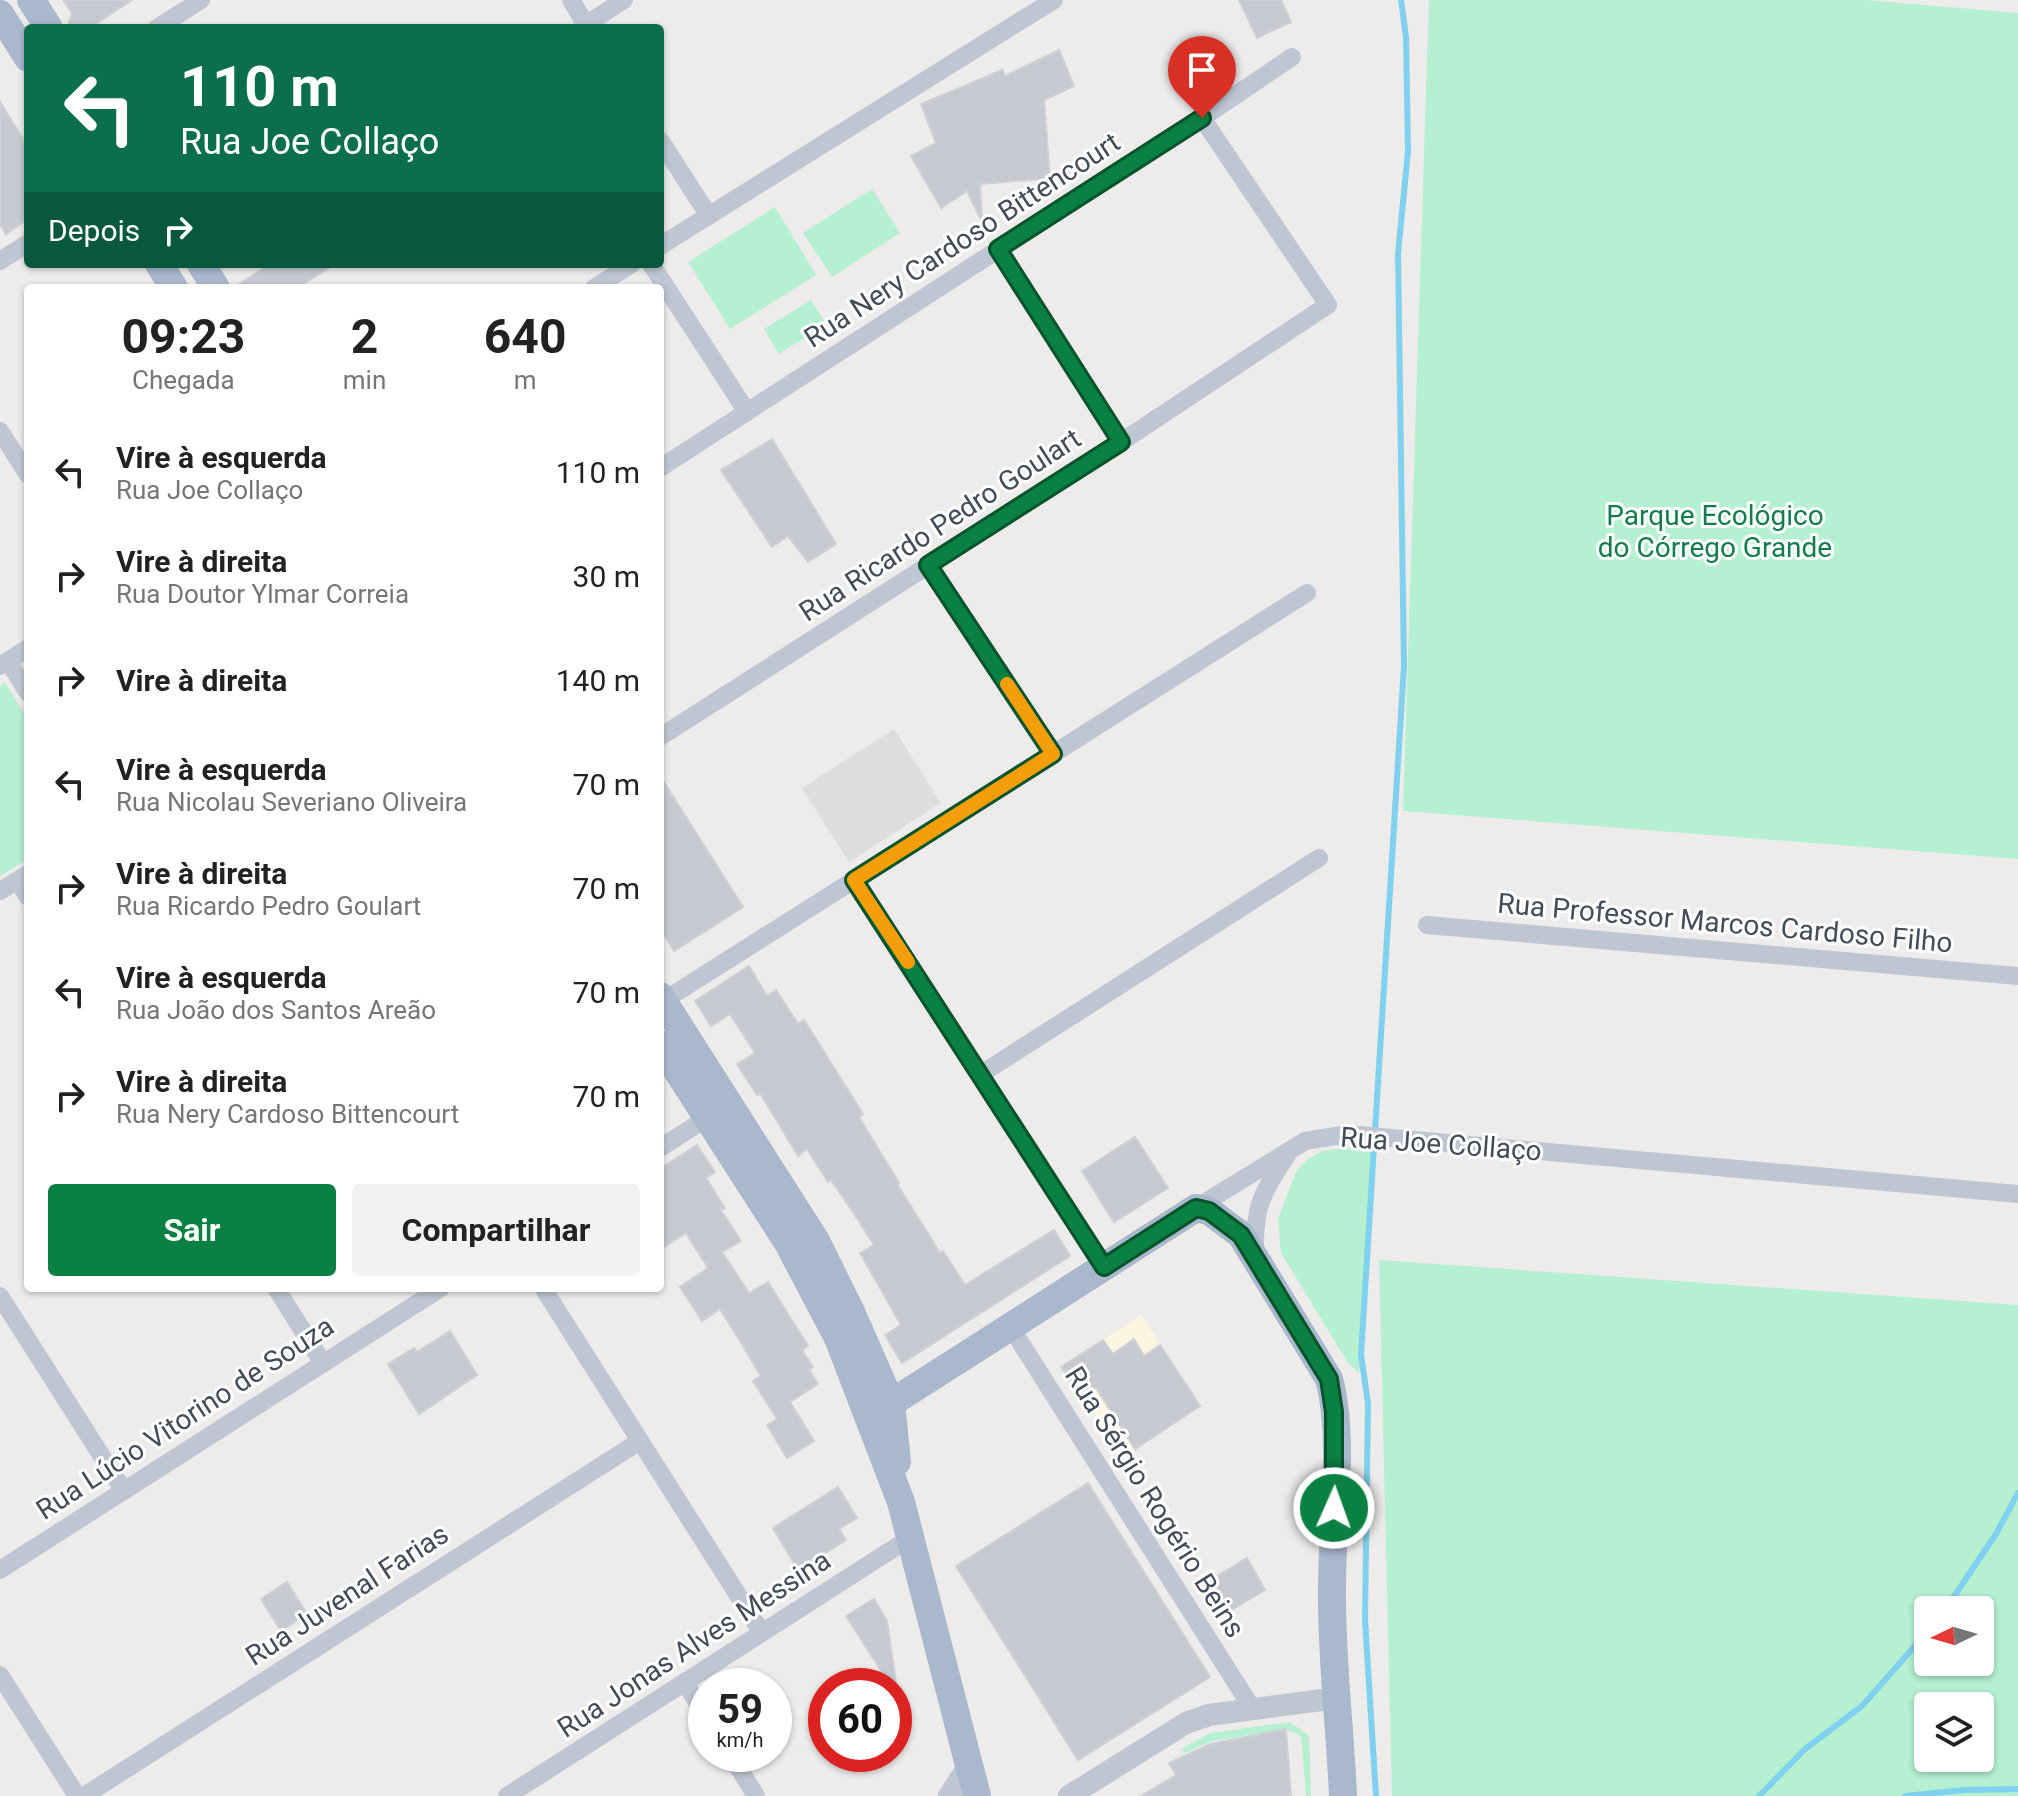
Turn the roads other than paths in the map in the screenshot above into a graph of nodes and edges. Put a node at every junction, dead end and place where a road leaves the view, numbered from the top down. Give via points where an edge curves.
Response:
1 (31, 0) edge
2 (201, 0) edge
3 (571, 0) edge
4 (624, 0) edge
5 (1054, 0) edge
6 (0, 14) edge
7 (46, 24) edge
8 (163, 24) edge
9 (583, 24) edge
10 (589, 24) edge
11 (24, 52) edge
12 (1292, 57) dead end
13 (1202, 118) junction
14 (664, 146) edge
15 (709, 216) junction
16 (664, 244) edge
17 (24, 246) edge
18 (998, 249) junction
19 (0, 261) edge
20 (626, 268) edge
21 (600, 284) edge
22 (664, 284) edge
23 (747, 412) junction
24 (0, 431) edge
25 (1121, 442) junction
26 (664, 465) edge
27 (24, 469) edge
28 (928, 565) junction
29 (1307, 593) dead end
30 (24, 650) edge
31 (4, 663) edge
32 (24, 688) edge
33 (664, 734) edge
34 (1053, 754) junction
35 (1319, 858) dead end
36 (23, 877) edge
37 (854, 880) junction
38 (0, 891) edge
39 (1427, 925) dead end
40 (2018, 976) edge
41 (664, 997) edge
42 (664, 1004) edge
43 (664, 1050) edge
44 (981, 1074) junction
45 (707, 1118) junction
46 (664, 1145) edge
47 (1291, 1149) junction
48 (2018, 1194) edge
49 (1196, 1208) junction
50 (1255, 1256) junction
51 (1104, 1267) junction
52 (279, 1292) edge
53 (435, 1292) edge
54 (546, 1292) edge
55 (0, 1296) edge
56 (1010, 1326) junction
57 (323, 1363) junction
58 (891, 1403) junction
59 (640, 1441) junction
60 (124, 1491) junction
61 (901, 1502) junction
62 (910, 1538) junction
63 (0, 1570) edge
64 (762, 1633) junction
65 (0, 1675) edge
66 (685, 1683) junction
67 (688, 1688) edge
68 (1337, 1698) junction
69 (1252, 1708) junction
70 (969, 1765) junction
71 (741, 1772) edge
72 (77, 1796) edge
73 (84, 1796) edge
74 (507, 1796) edge
75 (756, 1796) edge
76 (949, 1796) edge
77 (977, 1796) edge
78 (1069, 1796) edge
79 (1343, 1796) edge

1 - 7 main road
2 - 8 street
3 - 9 street
4 - 10 street
5 - 15 street
6 - 11 main road
12 - 13 street, Rua Nery Cardoso Bittencourt
13 - 18 street, Rua Nery Cardoso Bittencourt
13 - 25 street, Rua Ricardo Pedro Goulart via 1328,305
14 - 15 street
15 - 16 street
17 - 19 street
18 - 23 street, Rua Nery Cardoso Bittencourt
18 - 25 street
20 - 21 street
22 - 23 street
23 - 26 street, Rua Nery Cardoso Bittencourt
24 - 27 street
25 - 28 street, Rua Ricardo Pedro Goulart
28 - 33 street, Rua Ricardo Pedro Goulart
28 - 34 street
29 - 34 street
30 - 31 street
31 - 32 street
34 - 37 street
35 - 44 street
36 - 38 street
37 - 41 street
37 - 44 street
39 - 40 street, Rua Professor Marcos Cardoso Filho
42 - 58 main road via 816,1241
43 - 45 main road
44 - 51 street
45 - 46 street
45 - 61 main road via 811,1284 838,1338
47 - 48 street, Rua Joe Collaço via 1319,1137 1360,1134
47 - 49 street, Rua Joe Collaço
47 - 50 street via 1262,1194 1254,1226
49 - 50 main road via 1223,1219
49 - 51 main road, Rua Joe Collaço
50 - 68 main road via 1334,1395 1332,1626
51 - 56 main road, Rua Joe Collaço
52 - 57 street
53 - 57 street, Rua Lúcio Vitorino de Souza
54 - 59 street
55 - 60 street
56 - 58 main road, Rua Joe Collaço
56 - 69 street, Rua Sérgio Rogério Beins
57 - 60 street, Rua Lúcio Vitorino de Souza
58 - 61 main road
59 - 64 street
59 - 73 street, Rua Juvenal Farias
60 - 63 street, Rua Lúcio Vitorino de Souza
61 - 62 main road
62 - 64 street, Rua Jonas Alves Messina
62 - 70 main road
64 - 66 street, Rua Jonas Alves Messina
65 - 72 street
66 - 67 street
66 - 74 street, Rua Jonas Alves Messina
68 - 69 street
68 - 79 main road
69 - 78 street via 1186,1723
70 - 76 street
70 - 77 main road
71 - 75 street

